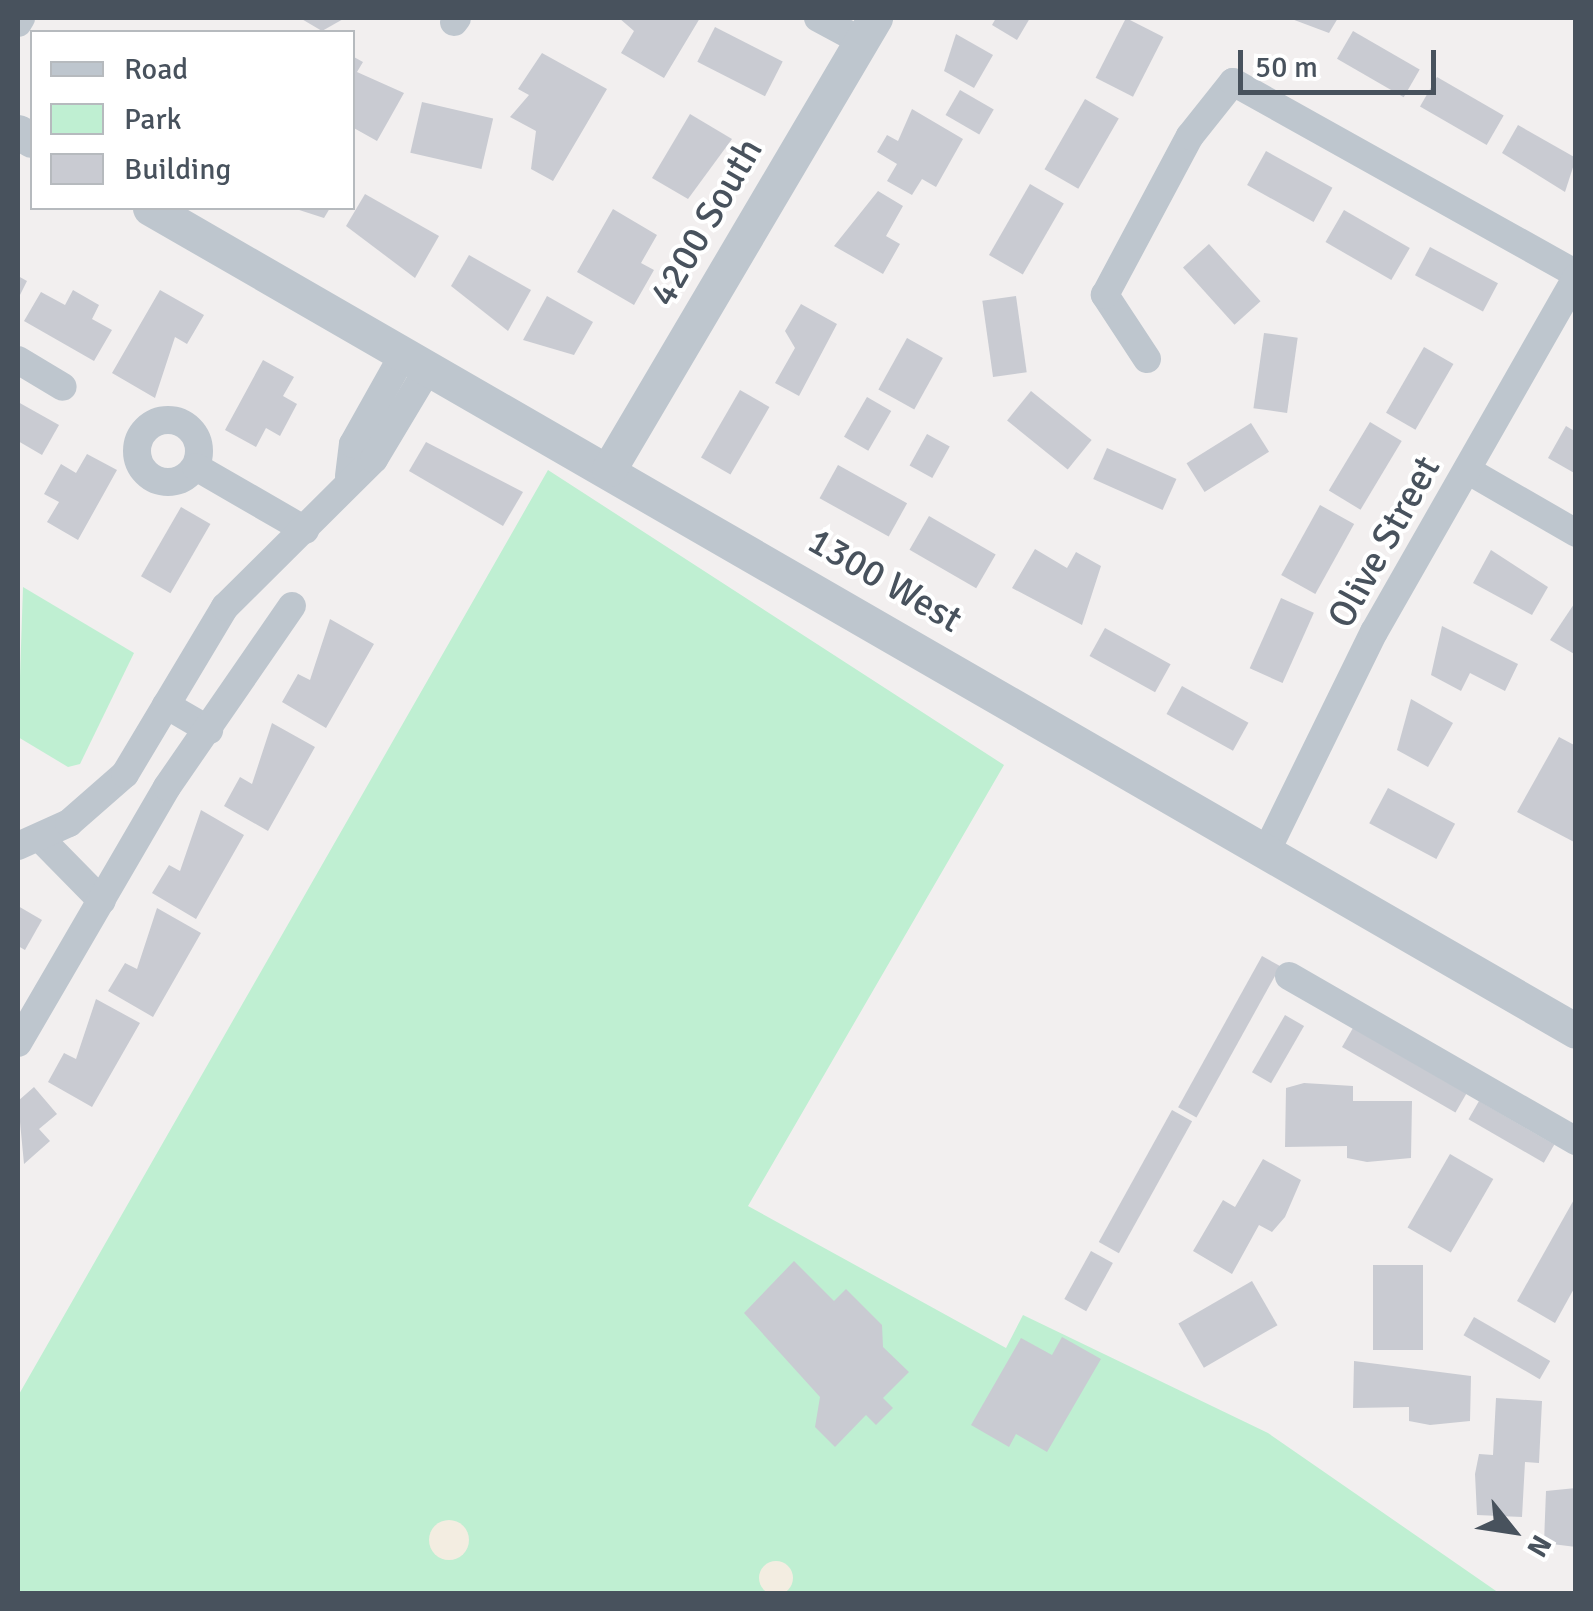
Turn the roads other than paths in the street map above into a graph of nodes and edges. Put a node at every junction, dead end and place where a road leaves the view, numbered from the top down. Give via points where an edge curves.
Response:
1 (818, 18) edge
2 (868, 29) edge
3 (154, 210) edge
4 (1576, 276) edge
5 (1147, 358) dead end
6 (18, 360) edge
7 (416, 360) junction
8 (63, 386) dead end
9 (196, 467) dead end
10 (610, 469) junction
11 (1467, 470) junction
12 (305, 530) junction
13 (1576, 532) edge
14 (292, 606) dead end
15 (166, 706) junction
16 (209, 730) junction
17 (29, 842) edge
18 (1268, 848) junction
19 (102, 901) junction
20 (1289, 976) dead end
21 (1576, 1031) edge
22 (18, 1043) edge
23 (1576, 1141) edge

1 - 2 street
2 - 10 street, 4200 South
3 - 7 street, 1300 West
4 - 5 street via 1232,82 1190,136 1105,295
4 - 11 street, Olive Street
6 - 8 street
7 - 10 street, 1300 West
7 - 12 street via 374,460 349,476
9 - 12 street
10 - 18 street, 1300 West
11 - 13 street
11 - 18 street, Olive Street
12 - 15 street via 225,608
14 - 16 street
15 - 16 street
15 - 17 street via 106,796
16 - 19 street
17 - 19 street
18 - 21 street, 1300 West
19 - 22 street
20 - 23 street

